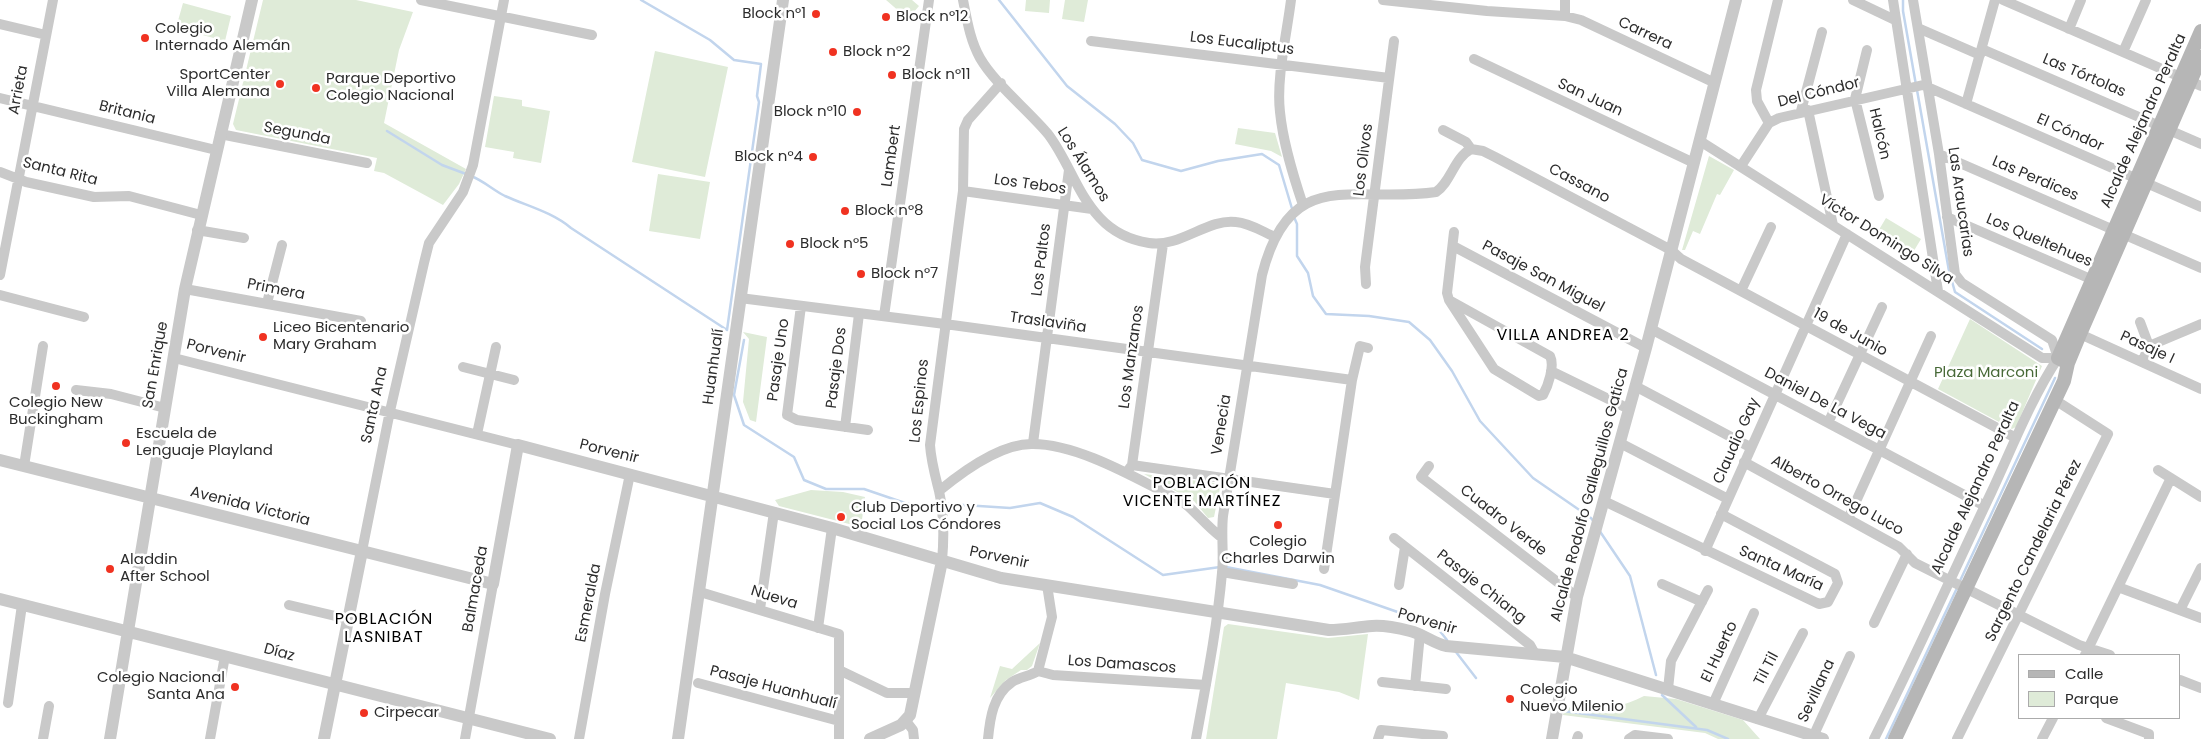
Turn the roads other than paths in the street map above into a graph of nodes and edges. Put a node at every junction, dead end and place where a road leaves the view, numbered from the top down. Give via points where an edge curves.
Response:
1 (53, 0) edge
2 (252, 0) edge
3 (421, 0) edge
4 (504, 0) edge
5 (783, 0) edge
6 (929, 0) edge
7 (963, 0) edge
8 (1291, 0) edge
9 (1382, 0) edge
10 (1565, 0) edge
11 (1736, 0) edge
12 (1778, 0) edge
13 (1853, 0) edge
14 (1893, 0) edge
15 (1913, 0) edge
16 (1995, 0) edge
17 (2003, 0) edge
18 (2081, 0) edge
19 (2146, 0) edge
20 (435, 1) edge
21 (2016, 2) edge
22 (475, 5) edge
23 (501, 16) junction
24 (1565, 16) junction
25 (1895, 20) junction
26 (0, 24) edge
27 (1918, 28) junction
28 (2069, 29) junction
29 (2201, 31) edge
30 (1822, 32) dead end
31 (46, 35) junction
32 (592, 35) dead end
33 (1394, 40) dead end
34 (1091, 41) dead end
35 (1867, 50) dead end
36 (1981, 52) junction
37 (2123, 52) junction
38 (2201, 57) edge
39 (1474, 59) dead end
40 (1283, 64) junction
41 (1389, 78) junction
42 (2191, 82) edge
43 (1001, 83) junction
44 (1715, 83) junction
45 (1925, 86) junction
46 (1908, 88) junction
47 (0, 98) edge
48 (1856, 99) junction
49 (1966, 104) junction
50 (32, 106) junction
51 (1804, 111) junction
52 (1769, 124) junction
53 (2165, 127) junction
54 (1443, 130) dead end
55 (220, 134) junction
56 (1700, 141) junction
57 (2201, 144) edge
58 (216, 150) junction
59 (1471, 150) junction
60 (1939, 154) junction
61 (367, 162) dead end
62 (1694, 163) junction
63 (1741, 166) junction
64 (1069, 170) junction
65 (0, 172) edge
66 (18, 178) junction
67 (2141, 181) junction
68 (963, 191) junction
69 (1375, 194) junction
70 (1878, 196) dead end
71 (1064, 205) junction
72 (2201, 206) edge
73 (1301, 207) junction
74 (1092, 209) junction
75 (201, 215) junction
76 (1947, 217) junction
77 (1833, 225) junction
78 (1771, 227) dead end
79 (197, 230) junction
80 (1454, 232) dead end
81 (2119, 232) junction
82 (1847, 234) junction
83 (1275, 237) junction
84 (244, 238) dead end
85 (282, 244) dead end
86 (1163, 244) junction
87 (1453, 246) junction
88 (1671, 250) junction
89 (2201, 268) edge
90 (0, 275) edge
91 (2093, 280) junction
92 (1366, 284) dead end
93 (185, 289) junction
94 (1741, 291) junction
95 (1938, 291) junction
96 (0, 296) edge
97 (740, 298) junction
98 (1449, 300) junction
99 (267, 303) junction
100 (801, 306) junction
101 (1882, 307) dead end
102 (859, 314) junction
103 (884, 316) junction
104 (84, 317) dead end
105 (361, 321) dead end
106 (2140, 322) dead end
107 (945, 324) junction
108 (2201, 324) edge
109 (1805, 326) junction
110 (1651, 329) junction
111 (2080, 334) junction
112 (1931, 336) dead end
113 (1047, 338) junction
114 (43, 346) dead end
115 (2149, 346) junction
116 (496, 347) dead end
117 (1368, 348) dead end
118 (1646, 348) junction
119 (1148, 353) junction
120 (1860, 356) junction
121 (174, 358) junction
122 (2063, 360) junction
123 (2142, 362) junction
124 (463, 367) dead end
125 (1246, 367) junction
126 (1551, 371) junction
127 (489, 374) junction
128 (514, 380) dead end
129 (1352, 380) junction
130 (1910, 382) junction
131 (1635, 386) junction
132 (2201, 389) edge
133 (76, 390) dead end
134 (1774, 394) junction
135 (2055, 400) junction
136 (165, 408) junction
137 (1629, 409) junction
138 (390, 412) junction
139 (1828, 423) junction
140 (845, 427) junction
141 (868, 430) dead end
142 (477, 434) junction
143 (2016, 438) junction
144 (1620, 443) junction
145 (1034, 444) junction
146 (518, 445) junction
147 (1750, 447) junction
148 (1880, 450) junction
149 (0, 460) edge
150 (1744, 462) junction
151 (24, 466) junction
152 (1429, 466) dead end
153 (1129, 469) junction
154 (2158, 470) dead end
155 (630, 474) junction
156 (1229, 478) junction
157 (2171, 478) junction
158 (939, 492) junction
159 (1336, 494) junction
160 (712, 496) junction
161 (2201, 497) edge
162 (149, 499) junction
163 (1728, 499) junction
164 (1604, 501) junction
165 (1985, 506) junction
166 (774, 512) junction
167 (1721, 514) junction
168 (1848, 519) junction
169 (832, 528) junction
170 (1221, 537) junction
171 (1394, 538) dead end
172 (1405, 547) junction
173 (1705, 551) junction
174 (362, 552) junction
175 (1907, 554) junction
176 (942, 561) junction
177 (2201, 568) edge
178 (1324, 569) dead end
179 (1222, 572) junction
180 (1950, 581) junction
181 (493, 584) junction
182 (1293, 584) dead end
183 (1662, 584) dead end
184 (1048, 585) junction
185 (1399, 585) dead end
186 (2118, 587) junction
187 (1966, 588) junction
188 (1708, 590) dead end
189 (700, 592) junction
190 (1577, 597) junction
191 (0, 599) edge
192 (1702, 602) junction
193 (22, 605) junction
194 (289, 605) dead end
195 (760, 609) junction
196 (2180, 610) junction
197 (1217, 612) junction
198 (1754, 613) dead end
199 (2019, 616) junction
200 (2201, 618) edge
201 (348, 619) junction
202 (1874, 623) dead end
203 (818, 628) junction
204 (127, 632) junction
205 (1803, 633) dead end
206 (1420, 634) junction
207 (2086, 651) edge
208 (1535, 654) junction
209 (2104, 654) edge
210 (225, 656) junction
211 (1850, 656) dead end
212 (1565, 657) junction
213 (839, 670) junction
214 (1038, 671) junction
215 (2181, 680) edge
216 (1382, 682) dead end
217 (698, 683) dead end
218 (336, 684) junction
219 (1206, 685) junction
220 (1415, 686) junction
221 (2201, 688) edge
222 (1446, 689) dead end
223 (1668, 689) junction
224 (914, 693) junction
225 (8, 703) dead end
226 (1713, 704) junction
227 (50, 706) dead end
228 (469, 719) junction
229 (1758, 719) junction
230 (2052, 719) edge
231 (2108, 719) edge
232 (906, 720) junction
233 (839, 721) junction
234 (1443, 736) dead end
235 (2149, 736) edge
236 (1430, 737) edge
237 (1816, 738) edge
238 (43, 739) edge
239 (110, 739) edge
240 (210, 739) edge
241 (324, 739) edge
242 (465, 739) edge
243 (550, 739) edge
244 (579, 739) edge
245 (678, 739) edge
246 (839, 739) edge
247 (870, 739) edge
248 (914, 739) edge
249 (988, 739) edge
250 (1196, 739) edge
251 (1378, 739) edge
252 (1552, 739) edge
253 (1629, 739) edge
254 (1668, 739) edge
255 (1874, 739) edge
256 (1895, 739) edge
257 (1957, 739) edge
258 (2042, 739) edge

1 - 31 street, Arrieta
2 - 55 street, San Enrique
3 - 20 street
4 - 23 street, Santa Ana
5 - 97 street, Huanhualí
6 - 103 street, Lambert
7 - 43 street, Los Álamos via 969,32 977,52
8 - 40 street
9 - 24 street, Carrera
10 - 24 street
11 - 44 street, Alcalde Rodolfo Galleguillos Gatica
12 - 52 street via 1756,90 1757,101
13 - 25 street
14 - 25 street
15 - 27 street, Las Araucarias
16 - 36 street
17 - 21 street
18 - 28 street
19 - 37 street
20 - 22 street
21 - 28 street
22 - 23 street
23 - 32 street
23 - 138 street, Santa Ana via 470,175 463,192 429,243
24 - 44 street, Carrera via 1581,20
25 - 46 street
26 - 31 street
27 - 36 street, Las Tórtolas
27 - 45 street, Las Araucarias
28 - 37 street
29 - 42 main road, Alcalde Alejandro Peralta
30 - 51 street
31 - 50 street, Arrieta
33 - 41 street, Los Olivos
34 - 40 street, Los Eucaliptus
35 - 48 street, Halcón
36 - 49 street
36 - 53 street, Las Tórtolas
37 - 42 street
38 - 42 main road, Alcalde Alejandro Peralta
39 - 62 street, San Juan
40 - 41 street, Los Eucaliptus
40 - 73 street via 1280,111
41 - 69 street, Los Olivos
42 - 53 main road, Alcalde Alejandro Peralta
43 - 64 street, Los Álamos via 1048,135
43 - 68 street, Los Espinos via 968,120 964,129
44 - 56 street, Alcalde Rodolfo Galleguillos Gatica
45 - 46 street, Del Cóndor
45 - 49 street, El Cóndor
45 - 60 street, Las Araucarias
46 - 48 street, Del Cóndor
46 - 95 street
47 - 50 street, Britania
48 - 51 street, Del Cóndor
48 - 70 street, Halcón
49 - 67 street, El Cóndor
50 - 58 street, Britania
50 - 66 street, Arrieta
51 - 52 street, Del Cóndor
51 - 77 street
52 - 63 street, Del Cóndor
53 - 57 street, Las Tórtolas
53 - 67 main road, Alcalde Alejandro Peralta
54 - 59 street via 1466,142
55 - 58 street, San Enrique
55 - 61 street, Segunda
56 - 62 street, Alcalde Rodolfo Galleguillos Gatica
56 - 63 street, Víctor Domingo Silva
58 - 75 street, San Enrique
59 - 69 street via 1462,156 1442,188 1436,192
59 - 88 street, Cassano via 1483,151
60 - 76 street, Las Araucarias
60 - 81 street, Las Perdices
62 - 88 street, Alcalde Rodolfo Galleguillos Gatica
63 - 77 street, Víctor Domingo Silva
64 - 71 street, Los Paltos
64 - 74 street, Los Álamos
65 - 66 street, Santa Rita
66 - 75 street, Santa Rita via 94,198 129,196
66 - 90 street, Arrieta
67 - 72 street, El Cóndor
67 - 81 main road, Alcalde Alejandro Peralta
68 - 71 street, Los Tebos
68 - 107 street, Los Espinos
69 - 73 street via 1335,194
69 - 92 street, Los Olivos via 1365,267
71 - 74 street, Los Tebos
71 - 113 street, Los Paltos
73 - 83 street
74 - 86 street, Los Álamos via 1123,236
75 - 79 street, San Enrique
76 - 91 street, Los Queltehues
76 - 122 street, Las Araucarias via 1958,279 2052,340
77 - 82 street, Víctor Domingo Silva
78 - 94 street
79 - 84 street
79 - 93 street, San Enrique
80 - 87 street
81 - 89 street, Las Perdices
81 - 91 main road, Alcalde Alejandro Peralta
81 - 111 main road, Alcalde Alejandro Peralta
82 - 95 street, Víctor Domingo Silva
82 - 109 street, Claudio Gay
83 - 86 street, Los Álamos via 1235,222 1221,223
83 - 125 street, Venecia via 1262,275
85 - 99 street
86 - 119 street, Los Manzanos
87 - 98 street via 1447,293
87 - 118 street, Pasaje San Miguel
88 - 94 street, 19 de Junio via 1681,259
88 - 110 street, Alcalde Rodolfo Galleguillos Gatica
91 - 122 main road, Alcalde Alejandro Peralta
93 - 99 street, Primera
93 - 121 street, San Enrique
94 - 109 street, 19 de Junio
95 - 122 street, Víctor Domingo Silva via 2042,358
96 - 104 street
97 - 100 street, Traslaviña
97 - 160 street, Huanhualí
98 - 126 street via 1550,356 1553,361
98 - 126 street via 1494,369 1539,396 1544,393
99 - 105 street, Primera
100 - 102 street, Traslaviña
100 - 140 street, Pasaje Uno via 787,411 789,417
101 - 120 street
102 - 103 street, Traslaviña
102 - 140 street, Pasaje Dos
103 - 107 street, Traslaviña
106 - 115 street
107 - 113 street, Traslaviña
107 - 158 street, Los Espinos via 930,445
108 - 115 street
109 - 120 street, 19 de Junio
109 - 134 street, Claudio Gay
110 - 118 street, Alcalde Rodolfo Galleguillos Gatica
110 - 134 street, Daniel De La Vega
111 - 122 main road, Alcalde Alejandro Peralta
111 - 123 street, Pasaje I
112 - 130 street
113 - 119 street, Traslaviña
113 - 145 street, Los Paltos
114 - 151 street
115 - 123 street
116 - 127 street
117 - 129 street via 1360,346
118 - 131 street, Alcalde Rodolfo Galleguillos Gatica
119 - 125 street, Traslaviña
119 - 153 street, Los Manzanos
120 - 130 street, 19 de Junio
120 - 139 street
121 - 136 street, San Enrique
121 - 138 street, Porvenir
122 - 135 main road, Alcalde Alejandro Peralta via 2064,381
122 - 143 street, Alcalde Alejandro Peralta via 2048,374
123 - 132 street, Pasaje I
124 - 127 street
125 - 129 street, Traslaviña
125 - 156 street, Venecia
126 - 137 street
127 - 128 street
127 - 142 street
129 - 159 street
130 - 143 street, 19 de Junio
130 - 148 street
131 - 137 street, Alcalde Rodolfo Galleguillos Gatica
131 - 147 street
133 - 136 street via 111,394
134 - 139 street, Daniel De La Vega
134 - 147 street, Claudio Gay
135 - 187 main road, Alcalde Alejandro Peralta
135 - 199 street, Sargento Candelaria Pérez via 2108,434
136 - 162 street, San Enrique
137 - 144 street, Alcalde Rodolfo Galleguillos Gatica
138 - 142 street, Porvenir
138 - 174 street, Santa Ana
139 - 148 street, Daniel De La Vega
140 - 141 street
142 - 146 street, Porvenir
143 - 165 street, Alcalde Alejandro Peralta
144 - 163 street
144 - 164 street, Alcalde Rodolfo Galleguillos Gatica
145 - 153 street
145 - 158 street via 1020,445 976,464
146 - 155 street, Porvenir
146 - 181 street, Balmaceda
147 - 150 street, Claudio Gay
148 - 165 street, Daniel De La Vega
148 - 168 street
149 - 151 street, Avenida Victoria
150 - 163 street, Claudio Gay
150 - 168 street, Alberto Orrego Luco
151 - 162 street, Avenida Victoria
152 - 190 street, Cuadro Verde via 1421,477
153 - 156 street
153 - 170 street via 1187,505
154 - 157 street
155 - 160 street, Porvenir
155 - 244 street, Esmeralda
156 - 159 street
156 - 170 street, Venecia
157 - 161 street
157 - 186 street
158 - 176 street, Los Espinos via 944,546
159 - 178 street
160 - 166 street, Porvenir
160 - 189 street, Huanhualí
162 - 174 street, Avenida Victoria
162 - 204 street, San Enrique
163 - 167 street, Claudio Gay
164 - 173 street, Santa María
164 - 190 street, Alcalde Rodolfo Galleguillos Gatica
165 - 180 street, Alcalde Alejandro Peralta
166 - 169 street, Porvenir
166 - 195 street
167 - 173 street, Claudio Gay
167 - 173 street, Santa María via 1835,574 1838,583 1828,602 1819,604
168 - 175 street, Alberto Orrego Luco
169 - 176 street, Porvenir
169 - 203 street
170 - 179 street, Venecia
171 - 172 street, Pasaje Chiang
172 - 185 street
172 - 208 street, Pasaje Chiang via 1530,645
174 - 181 street, Avenida Victoria
174 - 201 street, Santa Ana
175 - 180 street, Alberto Orrego Luco via 1915,563
175 - 202 street
176 - 184 street, Porvenir via 1001,578
176 - 224 street, Los Espinos
177 - 196 street
179 - 182 street
179 - 197 street, Venecia
180 - 187 street, Alberto Orrego Luco
180 - 255 street, Alcalde Alejandro Peralta
181 - 228 street, Balmaceda
183 - 192 street
184 - 197 street, Porvenir
184 - 214 street via 1052,617
186 - 196 street
186 - 207 street
187 - 199 street, Alberto Orrego Luco
187 - 256 main road, Alcalde Alejandro Peralta
188 - 192 street
189 - 195 street, Nueva
189 - 245 street, Huanhualí
190 - 212 street, Alcalde Rodolfo Galleguillos Gatica
191 - 193 street, Díaz
192 - 223 street via 1671,661
193 - 204 street, Díaz
193 - 225 street
194 - 201 street
195 - 203 street, Nueva
196 - 200 street
197 - 206 street, Porvenir via 1329,630 1373,626
197 - 219 street, Venecia
198 - 226 street, El Huerto
199 - 207 street, Alberto Orrego Luco
199 - 257 street, Sargento Candelaria Pérez
201 - 218 street, Santa Ana
203 - 213 street, Nueva via 838,634
204 - 210 street, Díaz
204 - 239 street, San Enrique
205 - 229 street, Til Til
206 - 208 street, Porvenir via 1446,646
206 - 220 street
207 - 209 street, Alberto Orrego Luco
208 - 212 street, Porvenir
210 - 218 street, Díaz
210 - 240 street
211 - 237 street, Sevillana
212 - 223 street, Porvenir
212 - 252 street, Alcalde Rodolfo Galleguillos Gatica
213 - 224 street via 887,692
213 - 233 street
214 - 219 street, Los Damascos via 1053,675
214 - 249 street via 1004,689 992,713
215 - 221 street
216 - 220 street
217 - 233 street, Pasaje Huanhualí
218 - 228 street, Díaz
218 - 241 street, Santa Ana
219 - 250 street, Venecia
220 - 222 street
223 - 226 street, Porvenir
224 - 232 street, Los Espinos
226 - 229 street, Porvenir
227 - 238 street
228 - 242 street, Balmaceda
228 - 243 street, Díaz
229 - 237 street, Porvenir
230 - 258 street
231 - 235 street
232 - 247 street
232 - 248 street via 913,730
233 - 246 street
234 - 236 street
236 - 251 street via 1381,730
253 - 254 street via 1636,735

